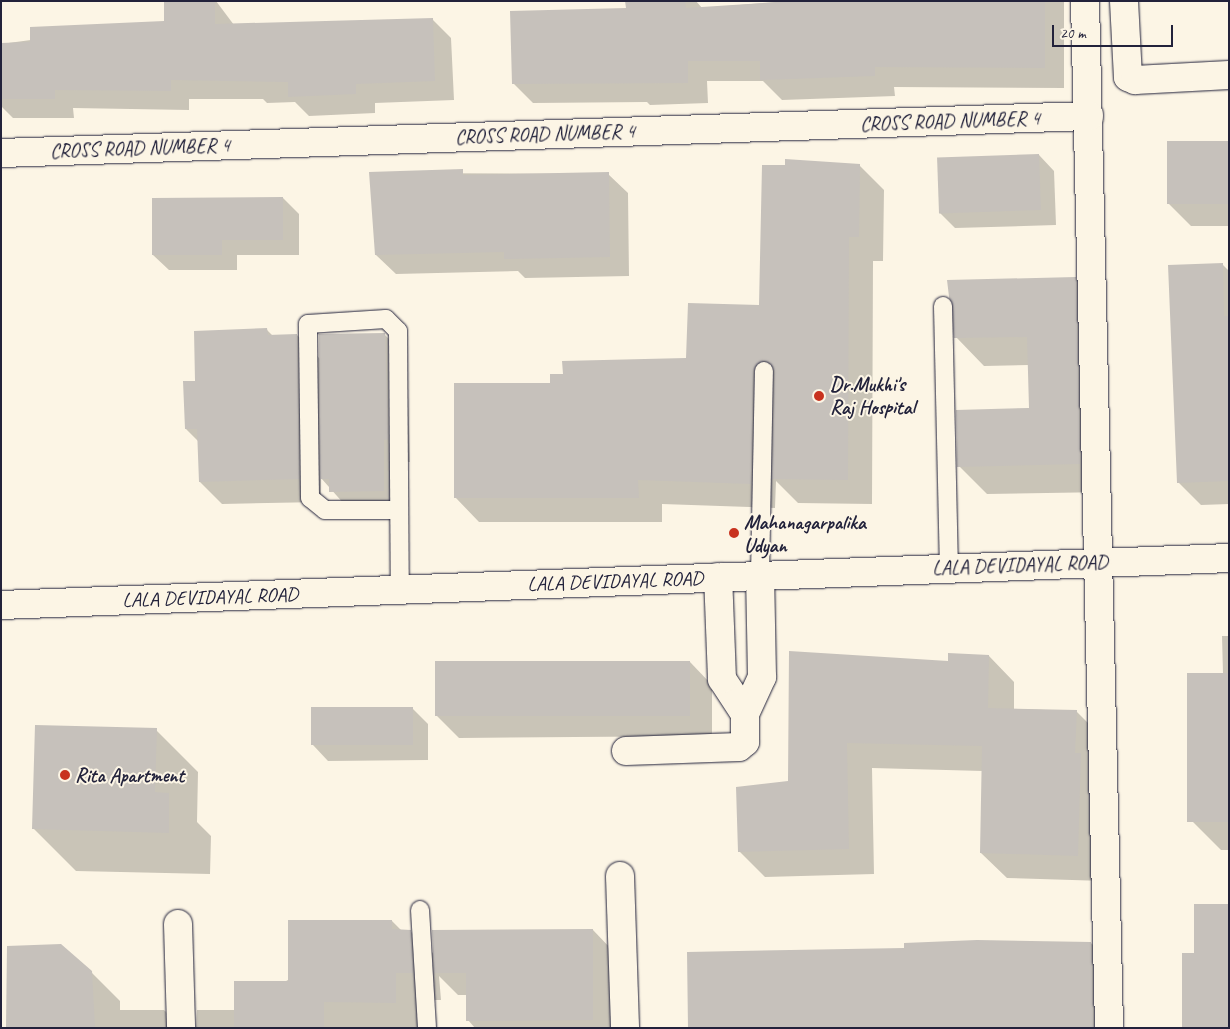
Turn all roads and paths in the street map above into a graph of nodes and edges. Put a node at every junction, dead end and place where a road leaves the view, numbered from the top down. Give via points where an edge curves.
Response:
1 (1085, 1) edge
2 (1124, 1) edge
3 (1086, 35) junction
4 (1124, 35) junction
5 (1229, 75) edge
6 (1089, 116) junction
7 (1, 153) edge
8 (943, 306) dead end
9 (764, 372) dead end
10 (399, 510) junction
11 (1229, 558) edge
12 (1098, 562) junction
13 (949, 567) junction
14 (760, 575) junction
15 (718, 577) junction
16 (400, 589) junction
17 (1, 605) edge
18 (745, 714) junction
19 (626, 751) dead end
20 (620, 876) dead end
21 (420, 910) dead end
22 (178, 924) dead end
23 (181, 1028) edge
24 (427, 1028) edge
25 (625, 1028) edge
26 (1109, 1028) edge

1 - 3 street
2 - 4 street
3 - 4 street
3 - 6 street
4 - 5 street via 1124,71 1135,80
6 - 7 street, CROSS ROAD NUMBER 4
6 - 12 street
8 - 13 lane
9 - 14 lane
10 - 10 lane via 326,510 310,498 308,324 386,319 395,323
10 - 16 lane
11 - 12 street, LALA DEVIDAYAL ROAD
12 - 13 street, LALA DEVIDAYAL ROAD
12 - 26 street
13 - 14 street, LALA DEVIDAYAL ROAD
14 - 15 street, LALA DEVIDAYAL ROAD
14 - 18 street via 762,677
15 - 16 street, LALA DEVIDAYAL ROAD
15 - 18 street via 722,679
16 - 17 street, LALA DEVIDAYAL ROAD
18 - 19 street via 747,735 739,747
20 - 25 street
21 - 24 lane
22 - 23 street

